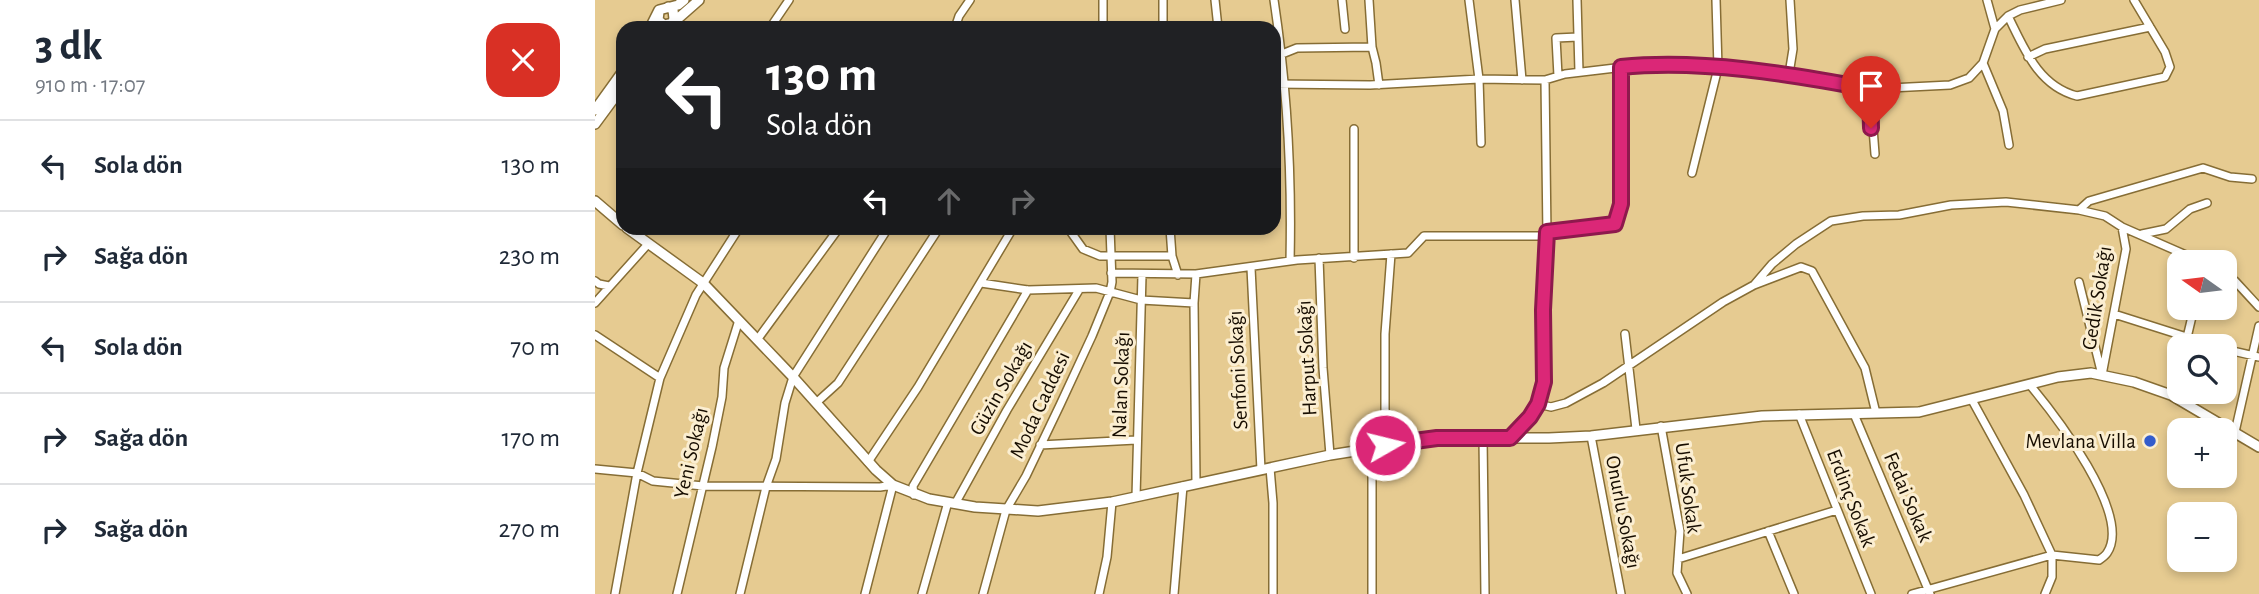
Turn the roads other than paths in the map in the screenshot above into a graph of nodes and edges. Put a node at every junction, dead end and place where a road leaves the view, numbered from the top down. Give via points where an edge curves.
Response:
1 (684, 0) edge
2 (699, 0) edge
3 (789, 0) edge
4 (970, 0) edge
5 (1103, 0) edge
6 (1163, 0) edge
7 (1215, 0) edge
8 (1274, 0) edge
9 (1342, 0) edge
10 (1369, 0) edge
11 (1469, 0) edge
12 (1515, 0) edge
13 (1577, 0) edge
14 (1716, 0) edge
15 (1790, 0) edge
16 (1987, 0) edge
17 (2061, 0) edge
18 (2134, 0) edge
19 (663, 6) edge
20 (2008, 16) junction
21 (672, 21) edge
22 (676, 21) edge
23 (775, 21) edge
24 (957, 21) edge
25 (1103, 21) edge
26 (1163, 21) edge
27 (1217, 21) edge
28 (1277, 21) edge
29 (2150, 26) junction
30 (1345, 29) dead end
31 (1994, 29) junction
32 (1578, 37) junction
33 (1281, 47) edge
34 (1372, 47) junction
35 (1282, 54) junction
36 (2028, 57) junction
37 (1983, 63) junction
38 (1621, 67) junction
39 (1718, 68) junction
40 (1579, 72) junction
41 (1789, 74) junction
42 (1558, 76) junction
43 (1479, 79) junction
44 (1521, 80) junction
45 (1545, 80) junction
46 (616, 81) edge
47 (1281, 85) edge
48 (1285, 85) junction
49 (1379, 85) junction
50 (1870, 89) junction
51 (616, 96) edge
52 (595, 110) edge
53 (595, 124) edge
54 (1354, 129) dead end
55 (1481, 143) dead end
56 (2009, 145) dead end
57 (1875, 154) dead end
58 (1692, 173) dead end
59 (2252, 179) dead end
60 (595, 201) edge
61 (2207, 203) dead end
62 (2078, 211) junction
63 (616, 218) edge
64 (2122, 227) junction
65 (1547, 234) junction
66 (2142, 234) junction
67 (636, 235) edge
68 (734, 235) edge
69 (834, 235) edge
70 (884, 235) edge
71 (934, 235) edge
72 (1009, 235) edge
73 (1073, 235) edge
74 (1110, 235) edge
75 (1170, 235) edge
76 (648, 244) junction
77 (2176, 250) edge
78 (1391, 254) junction
79 (1172, 256) junction
80 (1111, 258) junction
81 (1319, 258) junction
82 (1354, 258) junction
83 (1290, 261) junction
84 (1251, 268) junction
85 (1111, 273) junction
86 (1196, 274) junction
87 (1142, 275) junction
88 (1178, 275) junction
89 (595, 281) edge
90 (2079, 282) dead end
91 (981, 283) junction
92 (2237, 283) edge
93 (703, 284) junction
94 (1754, 285) junction
95 (609, 286) junction
96 (1028, 290) junction
97 (1079, 290) junction
98 (1110, 292) junction
99 (1141, 300) junction
100 (595, 303) edge
101 (1194, 303) junction
102 (2259, 307) edge
103 (2114, 314) junction
104 (739, 320) junction
105 (2259, 326) edge
106 (1625, 334) dead end
107 (595, 335) edge
108 (2167, 335) edge
109 (757, 340) junction
110 (2237, 352) edge
111 (2256, 357) edge
112 (1627, 366) junction
113 (2102, 375) junction
114 (793, 377) junction
115 (660, 378) junction
116 (2030, 384) junction
117 (2167, 394) edge
118 (1972, 400) junction
119 (816, 403) junction
120 (1538, 404) junction
121 (2187, 404) edge
122 (1877, 413) junction
123 (1799, 414) junction
124 (1854, 414) junction
125 (2211, 418) edge
126 (2237, 425) edge
127 (1661, 426) junction
128 (1636, 429) junction
129 (2237, 433) edge
130 (1591, 436) junction
131 (1483, 438) junction
132 (1510, 438) junction
133 (1136, 440) junction
134 (1040, 445) junction
135 (1385, 445) junction
136 (1372, 447) junction
137 (2259, 447) edge
138 (1330, 455) junction
139 (868, 461) junction
140 (595, 469) edge
141 (1265, 469) junction
142 (637, 473) junction
143 (1196, 484) junction
144 (893, 485) junction
145 (703, 486) junction
146 (1183, 486) junction
147 (766, 487) junction
148 (914, 495) junction
149 (1136, 497) junction
150 (1112, 502) junction
151 (952, 503) junction
152 (1006, 510) junction
153 (1837, 510) junction
154 (1768, 531) junction
155 (2052, 555) junction
156 (1678, 559) junction
157 (1929, 592) edge
158 (615, 594) edge
159 (677, 594) edge
160 (740, 594) edge
161 (865, 594) edge
162 (922, 594) edge
163 (982, 594) edge
164 (1099, 594) edge
165 (1174, 594) edge
166 (1273, 594) edge
167 (1373, 594) edge
168 (1485, 594) edge
169 (1621, 594) edge
170 (1687, 594) edge
171 (1794, 594) edge
172 (1871, 594) edge
173 (1912, 594) edge
174 (2045, 594) edge

1 - 19 main road
2 - 22 main road
3 - 23 street
4 - 24 street
5 - 25 street
6 - 26 street
7 - 27 street
8 - 28 street
9 - 30 street
10 - 34 street
11 - 43 street
12 - 44 street
13 - 32 street
14 - 39 street
15 - 41 street via 1793,49
16 - 31 street
17 - 20 street
18 - 29 street
19 - 21 main road via 673,9
20 - 31 street
20 - 36 street
29 - 36 street via 2045,48
29 - 36 street via 2170,68 2165,77 2077,96 2055,87
31 - 37 street
32 - 40 street
32 - 42 street via 1556,38
33 - 35 street
34 - 35 street via 1297,48
34 - 49 street
35 - 48 street
37 - 50 street via 1969,78 1950,85
37 - 56 street via 2003,111
38 - 39 street
38 - 40 street
38 - 65 street via 1621,204 1615,224
39 - 41 street
39 - 58 street
40 - 42 street
41 - 50 street
42 - 45 street
43 - 44 street
43 - 49 street
43 - 55 street
44 - 45 street
45 - 65 street
46 - 52 main road
47 - 48 street
48 - 49 street
48 - 83 street
50 - 57 street
51 - 53 main road
54 - 82 street
59 - 62 street via 2203,168 2089,201
60 - 63 main road
61 - 66 street via 2190,209 2165,229
62 - 64 street via 2105,216
62 - 94 street via 2005,202 1831,221 1788,250
64 - 66 street
64 - 103 street, Gedik Sokağı via 2126,249
65 - 78 street via 1424,236 1408,253
65 - 120 street via 1544,382
66 - 77 street
67 - 76 main road
68 - 93 street
69 - 109 street
70 - 114 street
71 - 119 street via 838,383
72 - 91 street
73 - 80 street via 1083,249
74 - 80 street, Moda Caddesi
75 - 79 street
76 - 93 main road
76 - 95 street
78 - 82 street
78 - 135 street
79 - 80 street
79 - 88 street
80 - 85 street, Moda Caddesi
81 - 82 street
81 - 83 street
81 - 138 street, Harput Sokağı
83 - 84 street
84 - 86 street
84 - 141 street, Senfoni Sokağı
85 - 87 street
85 - 98 street, Moda Caddesi
86 - 88 street
86 - 101 street
87 - 88 street
87 - 99 street, Nalan Sokağı
89 - 95 street
90 - 113 street
91 - 96 street
91 - 139 street
92 - 102 street
93 - 104 main road
93 - 115 street
94 - 112 street
94 - 122 street via 1801,267 1812,271 1865,368
95 - 100 street
96 - 97 street
96 - 148 street via 913,486
97 - 98 street
97 - 151 street, Güzin Sokağı
98 - 99 street
98 - 134 street, Moda Caddesi
99 - 101 street
99 - 133 street, Nalan Sokağı
101 - 143 street
103 - 108 street
103 - 113 street, Gedik Sokağı
104 - 109 main road
104 - 145 street, Yeni Sokağı via 724,368
105 - 111 street
106 - 112 street
107 - 115 street
109 - 114 main road
110 - 111 street
111 - 126 street
112 - 120 street via 1566,403
112 - 128 street
113 - 116 main road
113 - 117 main road
114 - 119 main road
114 - 147 street
115 - 142 street
116 - 118 main road
116 - 155 street via 2081,455 2108,507 2113,536 2099,560
118 - 122 main road via 1919,412
118 - 155 street
119 - 139 main road
120 - 132 street
121 - 125 main road
122 - 124 main road
123 - 124 main road
123 - 127 main road
123 - 153 street, Erdinç Sokak
124 - 157 street, Fedai Sokak
127 - 128 main road
127 - 156 street, Ufuk Sokak via 1680,531
128 - 130 main road
129 - 137 main road
130 - 132 main road
130 - 169 street, Onurlu Sokağı
131 - 132 main road
131 - 135 main road
131 - 168 street
133 - 134 street
133 - 149 street, Nalan Sokağı
134 - 152 street, Moda Caddesi
135 - 136 main road
136 - 138 main road
136 - 167 street
138 - 141 main road
139 - 144 main road
140 - 142 street
141 - 143 main road
141 - 166 street, Senfoni Sokağı via 1273,503
142 - 145 street via 653,481
142 - 158 street
143 - 146 main road
144 - 147 street
144 - 148 main road
144 - 161 street
145 - 147 street
145 - 159 street, Yeni Sokağı
146 - 149 main road
146 - 165 street
147 - 160 street
148 - 151 main road
149 - 150 main road
150 - 152 main road
150 - 164 street
151 - 152 main road
151 - 162 street, Güzin Sokağı
152 - 163 street, Moda Caddesi
153 - 154 street
153 - 172 street, Erdinç Sokak
154 - 156 street
154 - 171 street
155 - 157 street
155 - 174 street via 2052,577
156 - 170 street, Ufuk Sokak via 1677,573
157 - 173 street

